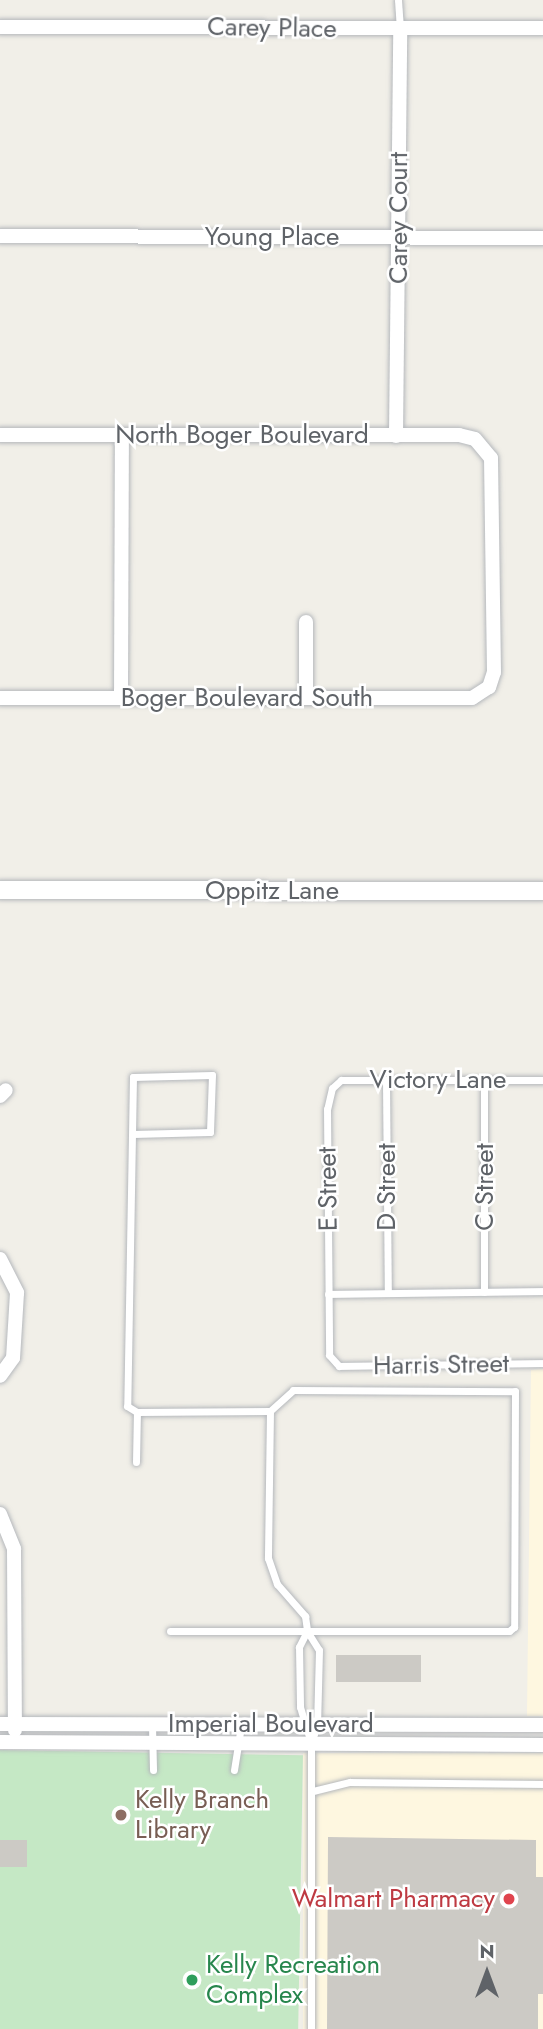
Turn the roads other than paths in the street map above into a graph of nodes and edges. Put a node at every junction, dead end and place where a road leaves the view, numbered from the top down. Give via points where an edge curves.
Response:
1 (398, 0) edge
2 (0, 27) edge
3 (543, 28) edge
4 (400, 30) junction
5 (0, 236) edge
6 (399, 237) junction
7 (543, 238) edge
8 (0, 435) edge
9 (122, 435) junction
10 (396, 436) junction
11 (306, 622) dead end
12 (489, 687) joint
13 (0, 698) edge
14 (121, 698) junction
15 (306, 698) junction
16 (0, 890) edge
17 (543, 891) edge
18 (543, 1080) edge
19 (484, 1081) junction
20 (386, 1082) junction
21 (335, 1085) joint
22 (133, 1134) junction
23 (0, 1259) edge
24 (543, 1291) edge
25 (388, 1292) junction
26 (484, 1292) junction
27 (328, 1294) junction
28 (543, 1363) edge
29 (339, 1366) joint
30 (0, 1376) edge
31 (270, 1411) junction
32 (137, 1412) junction
33 (136, 1462) dead end
34 (0, 1514) edge
35 (170, 1631) dead end
36 (307, 1631) junction
37 (7, 1723) edge
38 (152, 1724) junction
39 (309, 1725) junction
40 (543, 1725) edge
41 (242, 1726) junction
42 (7, 1742) edge
43 (153, 1743) junction
44 (241, 1744) junction
45 (312, 1744) junction
46 (543, 1745) edge
47 (153, 1770) dead end
48 (234, 1770) dead end
49 (543, 1784) edge
50 (313, 1791) junction
51 (311, 2029) edge

1 - 4 lane, Carey Court
2 - 4 street, Carey Place
3 - 4 street, Carey Place
4 - 6 street, Carey Court
5 - 6 street, Young Place
6 - 7 street, Young Place
6 - 10 street, Carey Court
8 - 9 street, North Boger Boulevard
9 - 10 street, North Boger Boulevard
9 - 14 street
10 - 12 street, North Boger Boulevard via 459,435 483,444 491,458 494,672
11 - 15 street
12 - 15 street, Boger Boulevard South via 472,698
13 - 14 street, Boger Boulevard South
14 - 15 street, Boger Boulevard South
16 - 17 street, Oppitz Lane
18 - 19 lane, Victory Lane
19 - 20 lane, Victory Lane
19 - 26 lane, C Street
20 - 21 lane, Victory Lane via 341,1080
20 - 25 lane, D Street
21 - 27 lane, E Street via 327,1110
22 - 22 lane via 133,1077 212,1074 210,1132
22 - 32 lane via 127,1406
23 - 30 street via 17,1293 13,1358
24 - 26 lane
25 - 26 lane
25 - 27 lane
27 - 29 lane, E Street via 327,1342 329,1355
28 - 29 lane, Harris Street
31 - 32 lane
31 - 36 lane via 268,1558 277,1584 305,1616
31 - 36 lane via 293,1390 515,1391 514,1627 509,1631
32 - 33 lane
34 - 37 street via 14,1549
35 - 36 lane
36 - 39 lane via 299,1647
36 - 39 lane via 319,1650
37 - 38 street, Imperial Boulevard
37 - 42 street
38 - 41 street, Imperial Boulevard
38 - 43 lane
39 - 40 street, Imperial Boulevard
39 - 41 street, Imperial Boulevard
39 - 45 lane
39 - 45 lane
41 - 44 lane
42 - 43 street, Imperial Boulevard
43 - 44 street, Imperial Boulevard
43 - 47 lane
44 - 45 street, Imperial Boulevard
44 - 48 lane via 235,1752
45 - 46 street, Imperial Boulevard
45 - 50 lane
49 - 50 lane via 350,1782
50 - 51 lane

